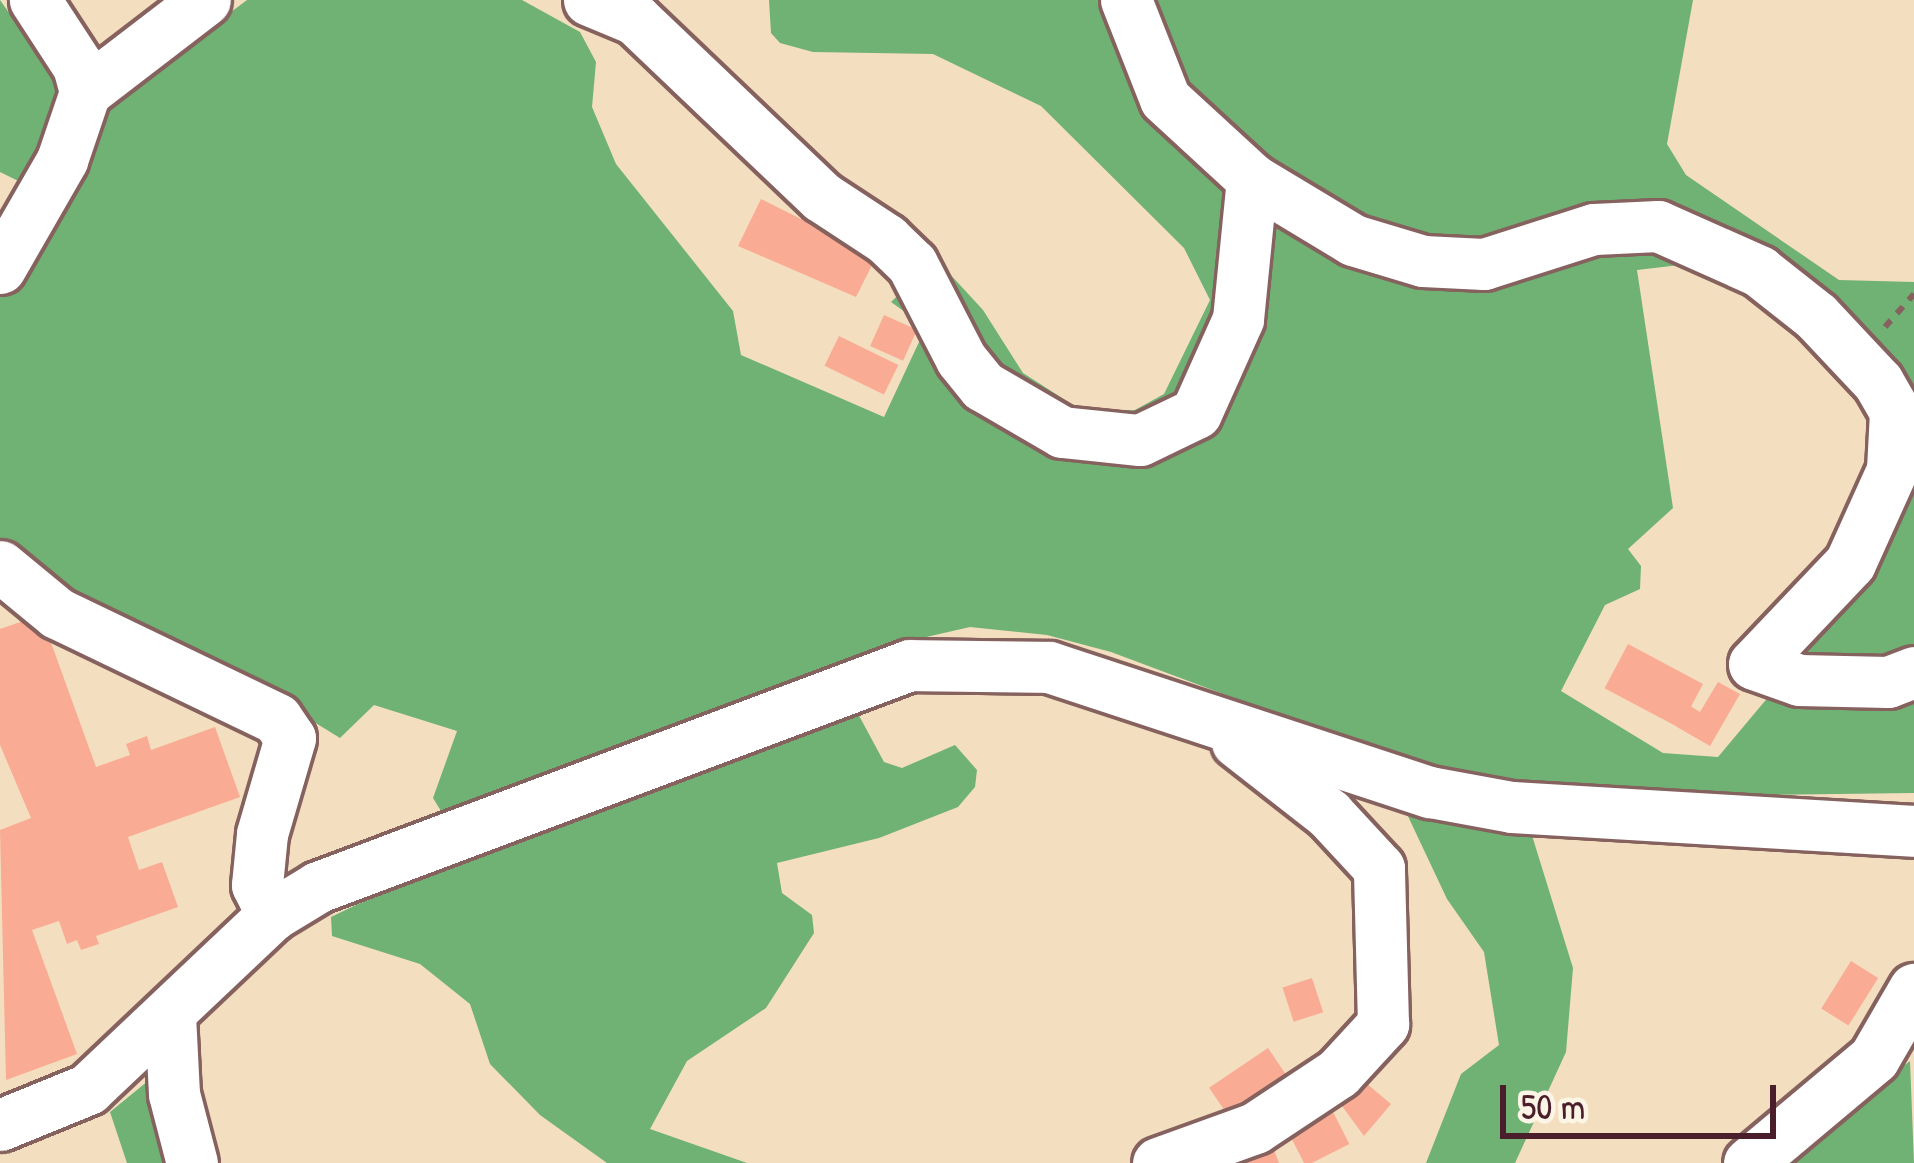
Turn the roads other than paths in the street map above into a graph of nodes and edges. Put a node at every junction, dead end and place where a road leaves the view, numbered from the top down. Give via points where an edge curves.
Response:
1 (35, 0) edge
2 (205, 0) edge
3 (589, 0) edge
4 (1126, 0) edge
5 (85, 92) junction
6 (1252, 179) junction
7 (0, 268) edge
8 (0, 566) edge
9 (1914, 672) edge
10 (1207, 718) junction
11 (1914, 831) edge
12 (272, 915) junction
13 (1914, 989) edge
14 (170, 1015) junction
15 (0, 1125) edge
16 (192, 1163) edge
17 (1158, 1163) edge
18 (1749, 1163) edge

1 - 5 street via 78,66
2 - 5 street
3 - 6 street via 635,19 822,197 886,239 913,264 983,386 1062,432 1140,440 1196,413 1238,319
4 - 6 street via 1165,99
5 - 7 street via 62,160
6 - 9 street via 1353,240 1423,261 1484,264 1594,229 1658,226 1759,271 1816,316 1894,412 1892,470 1850,563 1754,664 1798,680 1888,682
8 - 12 street via 57,613 277,719 290,738 262,834 257,885
10 - 11 street via 1430,792 1512,807
10 - 12 street via 1049,667 910,665 318,887
10 - 17 street via 1329,814 1378,868 1388,992 1383,1024 1338,1073 1255,1128
12 - 14 street
13 - 18 street via 1874,1058
14 - 15 street via 88,1089
14 - 16 street via 174,1094

